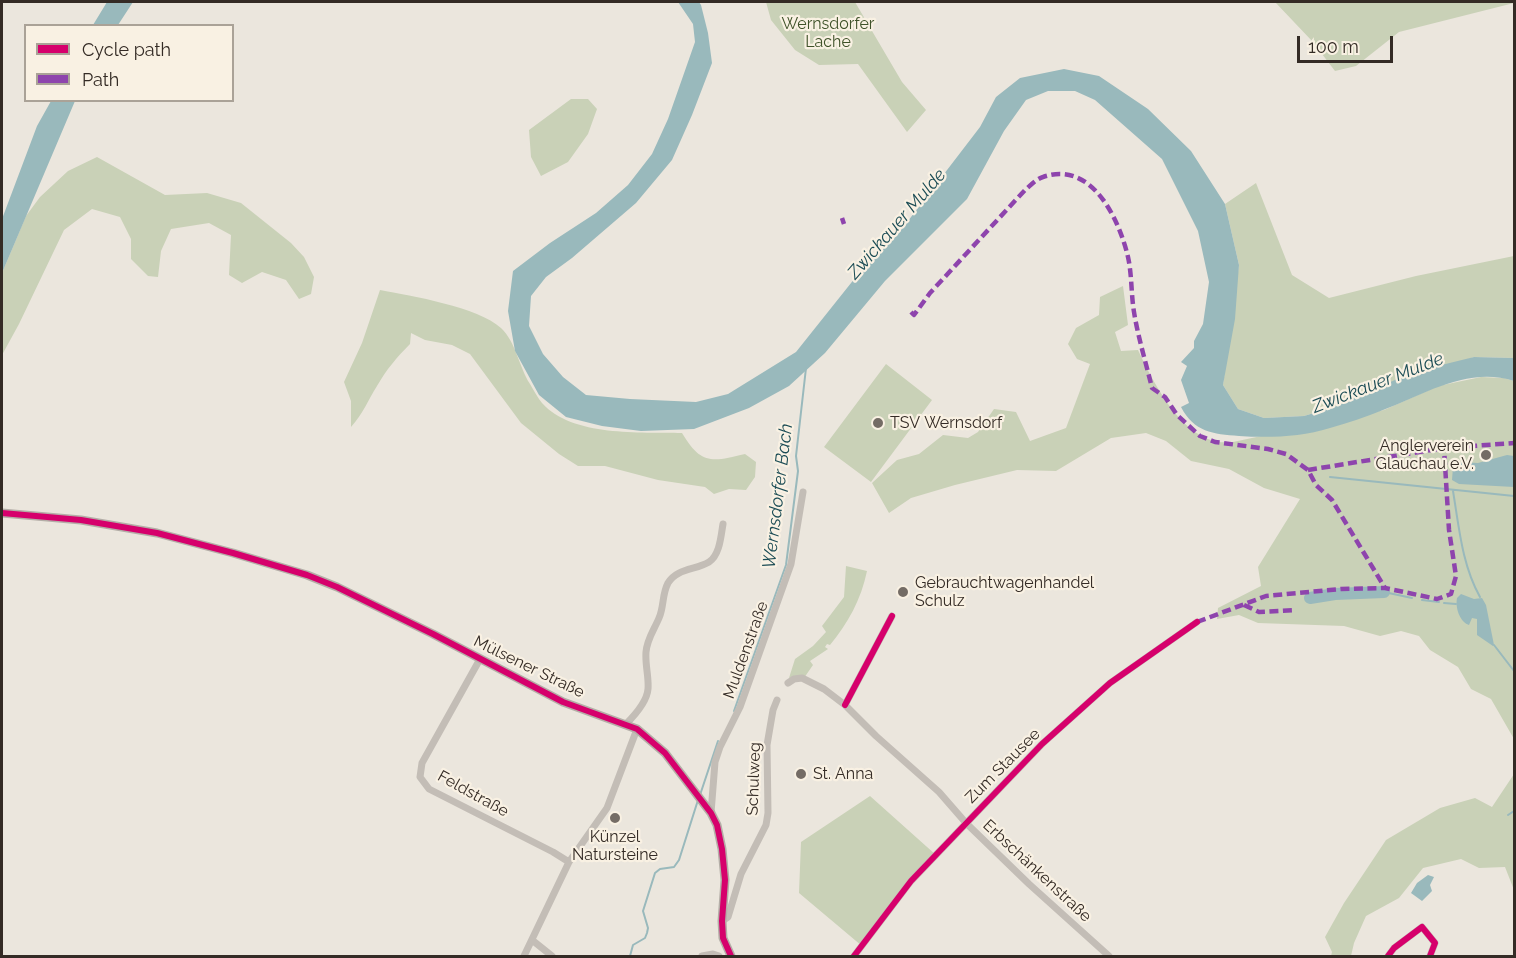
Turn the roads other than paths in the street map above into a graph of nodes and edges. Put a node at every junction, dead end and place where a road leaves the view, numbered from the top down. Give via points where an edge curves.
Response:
1 (803, 492) dead end
2 (2, 513) edge
3 (723, 524) dead end
4 (892, 616) dead end
5 (1197, 622) dead end
6 (480, 659) junction
7 (788, 683) dead end
8 (777, 700) dead end
9 (845, 705) junction
10 (626, 724) junction
11 (638, 729) junction
12 (711, 813) junction
13 (966, 823) junction
14 (569, 862) junction
15 (722, 921) junction
16 (532, 940) junction
17 (725, 955) edge
18 (524, 957) edge
19 (552, 957) edge
20 (702, 957) edge
21 (854, 957) edge
22 (1109, 957) edge
23 (1388, 957) edge
24 (1430, 957) edge

1 - 12 street, Muldenstraße via 791,564 740,707 715,762
2 - 6 street, Mülsener Straße via 81,520 157,533 307,575
3 - 10 street via 709,562 685,569 669,581 660,618 646,650 648,691 638,712
4 - 9 street
5 - 13 street, Zum Stausee via 1110,683 1042,744
6 - 10 street, Mülsener Straße via 563,702
6 - 14 street, Feldstraße via 422,763 420,777 429,789
7 - 9 street, Erbschänkenstraße via 802,678
8 - 15 street, Schulweg via 767,745 766,825 741,874 728,917
9 - 13 street, Erbschänkenstraße via 939,792
10 - 11 street, Mülsener Straße
11 - 12 street, Mülsener Straße via 664,753
11 - 14 street via 607,808
12 - 15 street, Mülsener Straße via 722,849
13 - 21 street, Zum Stausee via 911,881
13 - 22 street, Erbschänkenstraße
14 - 16 street
15 - 17 street, Mülsener Straße
16 - 18 street
16 - 19 street
17 - 20 street
23 - 24 street via 1422,927 1435,943

